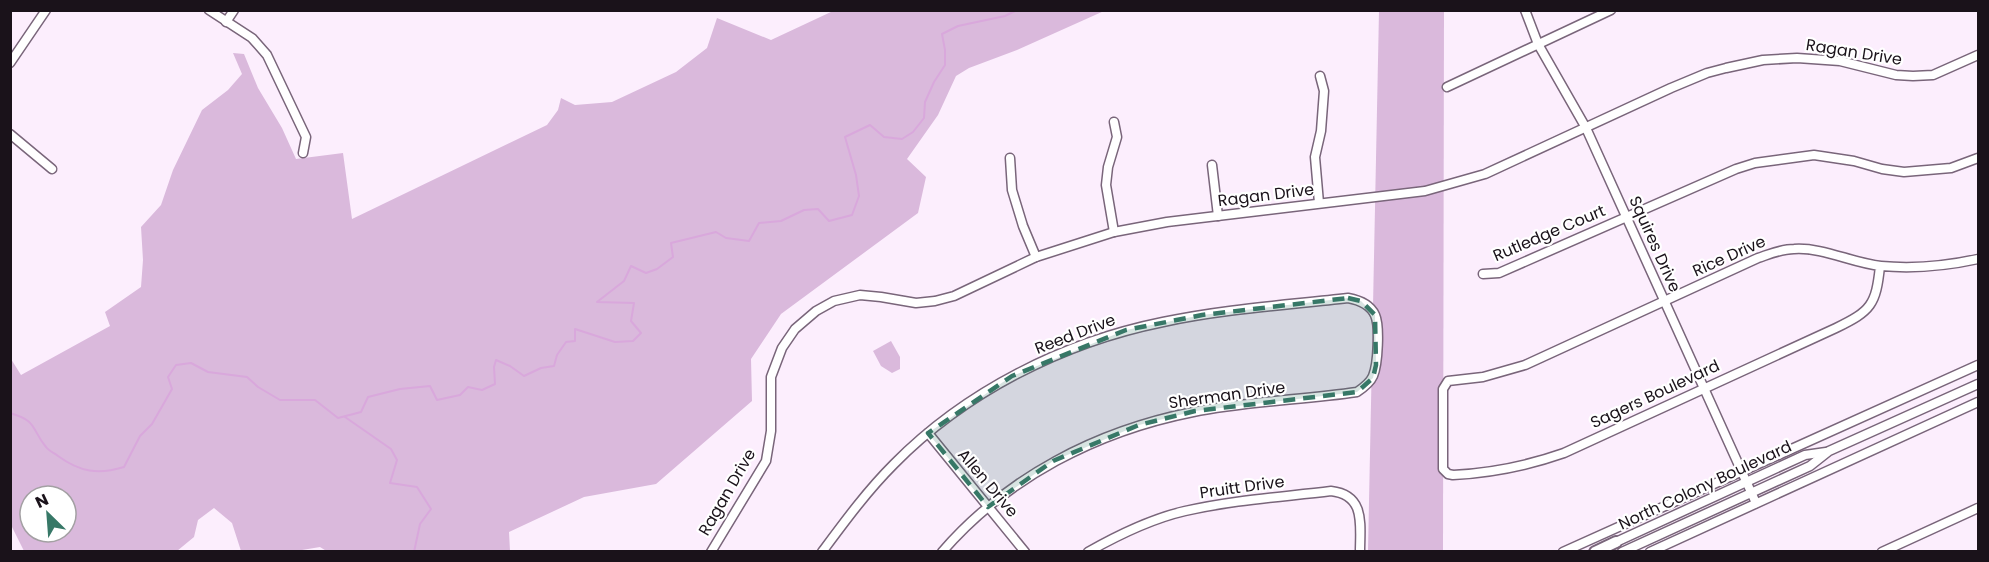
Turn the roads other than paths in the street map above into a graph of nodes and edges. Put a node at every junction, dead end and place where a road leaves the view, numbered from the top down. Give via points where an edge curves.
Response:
1 (46, 10) edge
2 (209, 10) edge
3 (234, 10) edge
4 (1525, 10) edge
5 (1611, 10) edge
6 (226, 22) junction
7 (1538, 44) junction
8 (1978, 55) edge
9 (10, 63) edge
10 (1320, 76) dead end
11 (1447, 87) dead end
12 (1114, 122) dead end
13 (1586, 128) junction
14 (10, 134) edge
15 (303, 153) dead end
16 (1010, 158) dead end
17 (1978, 158) edge
18 (1212, 165) dead end
19 (52, 169) dead end
20 (1319, 203) junction
21 (1218, 216) junction
22 (1626, 216) junction
23 (1114, 232) junction
24 (1036, 257) junction
25 (1978, 259) edge
26 (1880, 266) junction
27 (1483, 274) dead end
28 (1665, 302) junction
29 (1377, 343) joint
30 (1978, 365) edge
31 (1978, 384) edge
32 (1703, 387) junction
33 (1978, 402) edge
34 (1442, 428) joint
35 (928, 434) junction
36 (1829, 451) junction
37 (1742, 471) junction
38 (1746, 482) junction
39 (1751, 493) junction
40 (1756, 503) junction
41 (988, 507) junction
42 (1978, 508) edge
43 (1642, 548) edge
44 (1618, 549) edge
45 (711, 552) edge
46 (822, 552) edge
47 (942, 552) edge
48 (1025, 552) edge
49 (1088, 552) edge
50 (1360, 552) edge
51 (1563, 552) edge
52 (1595, 552) edge
53 (1650, 552) edge
54 (1882, 552) edge

1 - 9 street
2 - 6 street
3 - 6 street
4 - 7 street, Squires Drive
5 - 7 street
6 - 15 street via 252,38 267,55 306,137
7 - 11 street
7 - 13 street, Squires Drive
8 - 13 street, Ragan Drive via 1933,75 1913,76 1821,59 1762,60 1707,73
10 - 20 street via 1324,91 1315,157
12 - 23 street via 1117,137 1106,185
13 - 20 street, Ragan Drive via 1457,183 1425,191
13 - 22 street, Squires Drive
14 - 19 street
16 - 24 street via 1012,190
17 - 22 street, Rutledge Court via 1951,168 1914,171 1882,169 1814,155 1755,163
18 - 21 street
20 - 21 street, Ragan Drive
21 - 23 street, Ragan Drive
22 - 27 street, Rutledge Court via 1499,273
22 - 28 street, Squires Drive
23 - 24 street, Ragan Drive
24 - 45 street, Ragan Drive via 954,296 935,301 915,303 849,296 816,311 795,329 782,348 771,377 771,431 766,461
25 - 26 street, Rice Drive via 1924,267
26 - 28 street, Rice Drive via 1795,248 1778,251
26 - 32 street, Sagers Boulevard via 1871,307 1852,320
28 - 32 street, Squires Drive
28 - 34 street, Rice Drive via 1525,365 1483,378 1448,381 1443,389
29 - 35 street, Reed Drive via 1375,315 1361,301 1348,298 1164,321 1126,330 1040,362 972,401
29 - 41 street, Sherman Drive via 1373,378 1357,392 1195,411 1139,425 1053,461
30 - 37 street
31 - 36 street, North Colony Boulevard
32 - 34 street, Sagers Boulevard via 1564,453 1481,474 1453,475 1443,469
32 - 37 street, Squires Drive
33 - 40 street
35 - 41 street, Allen Drive
35 - 46 street, Reed Drive via 895,463
36 - 38 street, North Colony Boulevard via 1805,455
36 - 39 street, North Colony Boulevard via 1810,466
37 - 38 street, Squires Drive
37 - 51 street
38 - 39 street, Squires Drive
38 - 44 street, North Colony Boulevard
39 - 40 street, Squires Drive
39 - 43 street, North Colony Boulevard
40 - 53 street
41 - 47 street, Sherman Drive
41 - 48 street, Allen Drive
42 - 54 street
43 - 44 street, North Colony Boulevard
44 - 52 main road, North Colony Boulevard
49 - 50 street, Pruitt Drive via 1120,534 1184,511 1331,491 1348,496 1358,508

